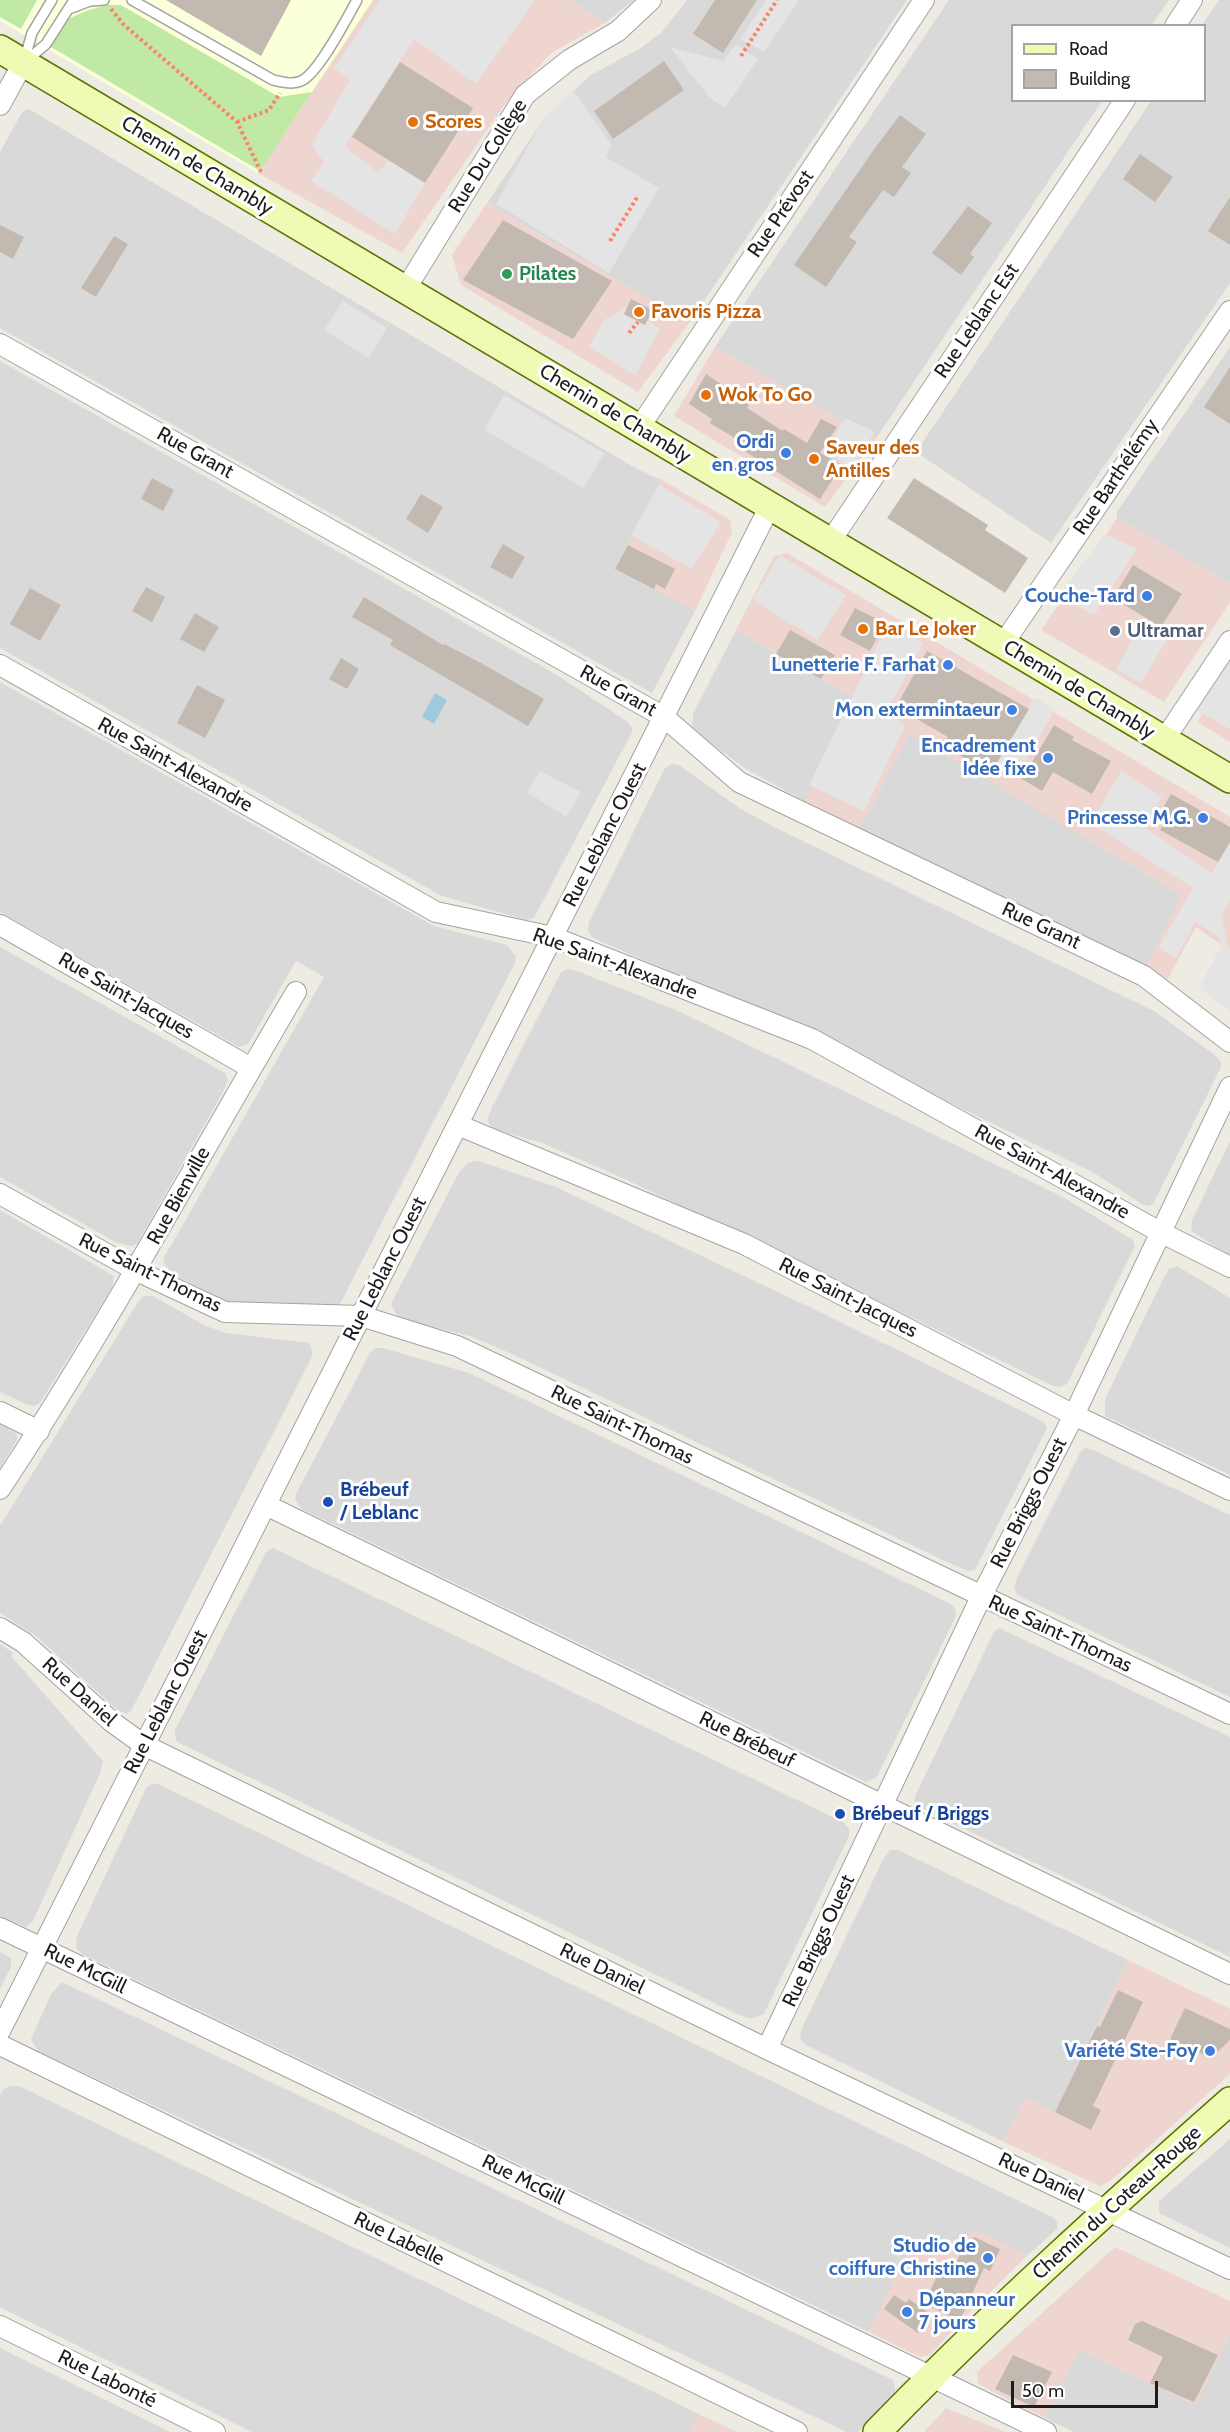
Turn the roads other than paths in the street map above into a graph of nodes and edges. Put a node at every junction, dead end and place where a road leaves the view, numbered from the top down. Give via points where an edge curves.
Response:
1 (52, 0) edge
2 (124, 0) edge
3 (357, 0) edge
4 (651, 0) edge
5 (924, 0) edge
6 (1192, 0) edge
7 (133, 1) edge
8 (107, 3) edge
9 (72, 4) edge
10 (1176, 24) edge
11 (0, 50) edge
12 (23, 63) junction
13 (1124, 102) edge
14 (0, 105) edge
15 (405, 290) junction
16 (1230, 311) edge
17 (0, 344) edge
18 (639, 428) junction
19 (770, 506) junction
20 (830, 542) junction
21 (1230, 641) edge
22 (1003, 644) junction
23 (0, 665) edge
24 (664, 717) junction
25 (1164, 740) junction
26 (1230, 779) edge
27 (0, 925) edge
28 (553, 937) junction
29 (296, 992) dead end
30 (1230, 1042) edge
31 (251, 1068) junction
32 (1230, 1087) edge
33 (458, 1125) junction
34 (0, 1194) edge
35 (1160, 1232) junction
36 (1230, 1267) edge
37 (136, 1271) junction
38 (361, 1316) junction
39 (0, 1412) edge
40 (1074, 1414) junction
41 (39, 1431) junction
42 (0, 1489) edge
43 (1230, 1490) edge
44 (266, 1505) junction
45 (981, 1597) junction
46 (0, 1628) edge
47 (1230, 1714) edge
48 (144, 1745) junction
49 (883, 1806) junction
50 (0, 1928) edge
51 (42, 1948) junction
52 (1230, 1974) edge
53 (0, 2031) edge
54 (0, 2045) edge
55 (767, 2049) junction
56 (1230, 2101) edge
57 (1108, 2209) junction
58 (1230, 2269) edge
59 (0, 2326) edge
60 (931, 2376) junction
61 (215, 2432) edge
62 (797, 2432) edge
63 (877, 2432) edge
64 (1046, 2432) edge

1 - 12 lane via 32,33
2 - 7 lane
3 - 7 lane via 315,70 301,81 288,83 273,80
4 - 15 street, Rue Du Collège via 618,31 568,60 525,95
5 - 18 street, Rue Prévost
6 - 10 street
8 - 9 lane
9 - 12 lane via 46,44
11 - 12 main road, Chemin de Chambly
12 - 14 street
12 - 15 main road, Chemin de Chambly
13 - 20 street, Rue Leblanc Est
15 - 18 main road, Chemin de Chambly
16 - 22 street, Rue Barthélémy
17 - 24 street, Rue Grant
18 - 19 main road, Chemin de Chambly
19 - 20 main road, Chemin de Chambly
19 - 24 street, Rue Leblanc Ouest
20 - 22 main road, Chemin de Chambly
21 - 25 street
22 - 25 main road, Chemin de Chambly
23 - 28 street, Rue Saint-Alexandre via 436,912
24 - 28 street, Rue Leblanc Ouest
24 - 30 street, Rue Grant via 739,782 1144,976
25 - 26 main road, Chemin de Chambly
27 - 31 street, Rue Saint-Jacques
28 - 33 street, Rue Leblanc Ouest
28 - 35 street, Rue Saint-Alexandre via 812,1039
29 - 31 street, Rue Bienville
31 - 37 street, Rue Bienville
32 - 35 street, Rue Briggs Ouest
33 - 38 street, Rue Leblanc Ouest
33 - 40 street, Rue Saint-Jacques via 744,1244
34 - 37 street, Rue Saint-Thomas
35 - 36 street, Rue Saint-Alexandre
35 - 40 street, Rue Briggs Ouest
37 - 38 street, Rue Saint-Thomas via 225,1312
37 - 41 street, Rue Bienville
38 - 44 street, Rue Leblanc Ouest
38 - 45 street, Rue Saint-Thomas via 457,1346
39 - 41 street
40 - 43 street, Rue Saint-Jacques
40 - 45 street, Rue Briggs Ouest
41 - 42 street, Rue Bienville
44 - 48 street, Rue Leblanc Ouest
44 - 49 street, Rue Brébeuf
45 - 47 street, Rue Saint-Thomas
45 - 49 street, Rue Briggs Ouest
46 - 48 street, Rue Daniel via 23,1642 112,1722
48 - 51 street, Rue Leblanc Ouest
48 - 55 street, Rue Daniel
49 - 52 street, Rue Brébeuf
49 - 55 street, Rue Briggs Ouest
50 - 51 street, Rue McGill
51 - 53 street, Rue Leblanc Ouest
51 - 60 street, Rue McGill
54 - 62 street, Rue Labelle
55 - 57 street, Rue Daniel
56 - 57 main road, Chemin du Coteau-Rouge
57 - 58 street, Rue Daniel
57 - 60 main road, Chemin du Coteau-Rouge
59 - 61 street, Rue Labonté
60 - 63 main road, Chemin du Coteau-Rouge
60 - 64 street, Rue McGill

